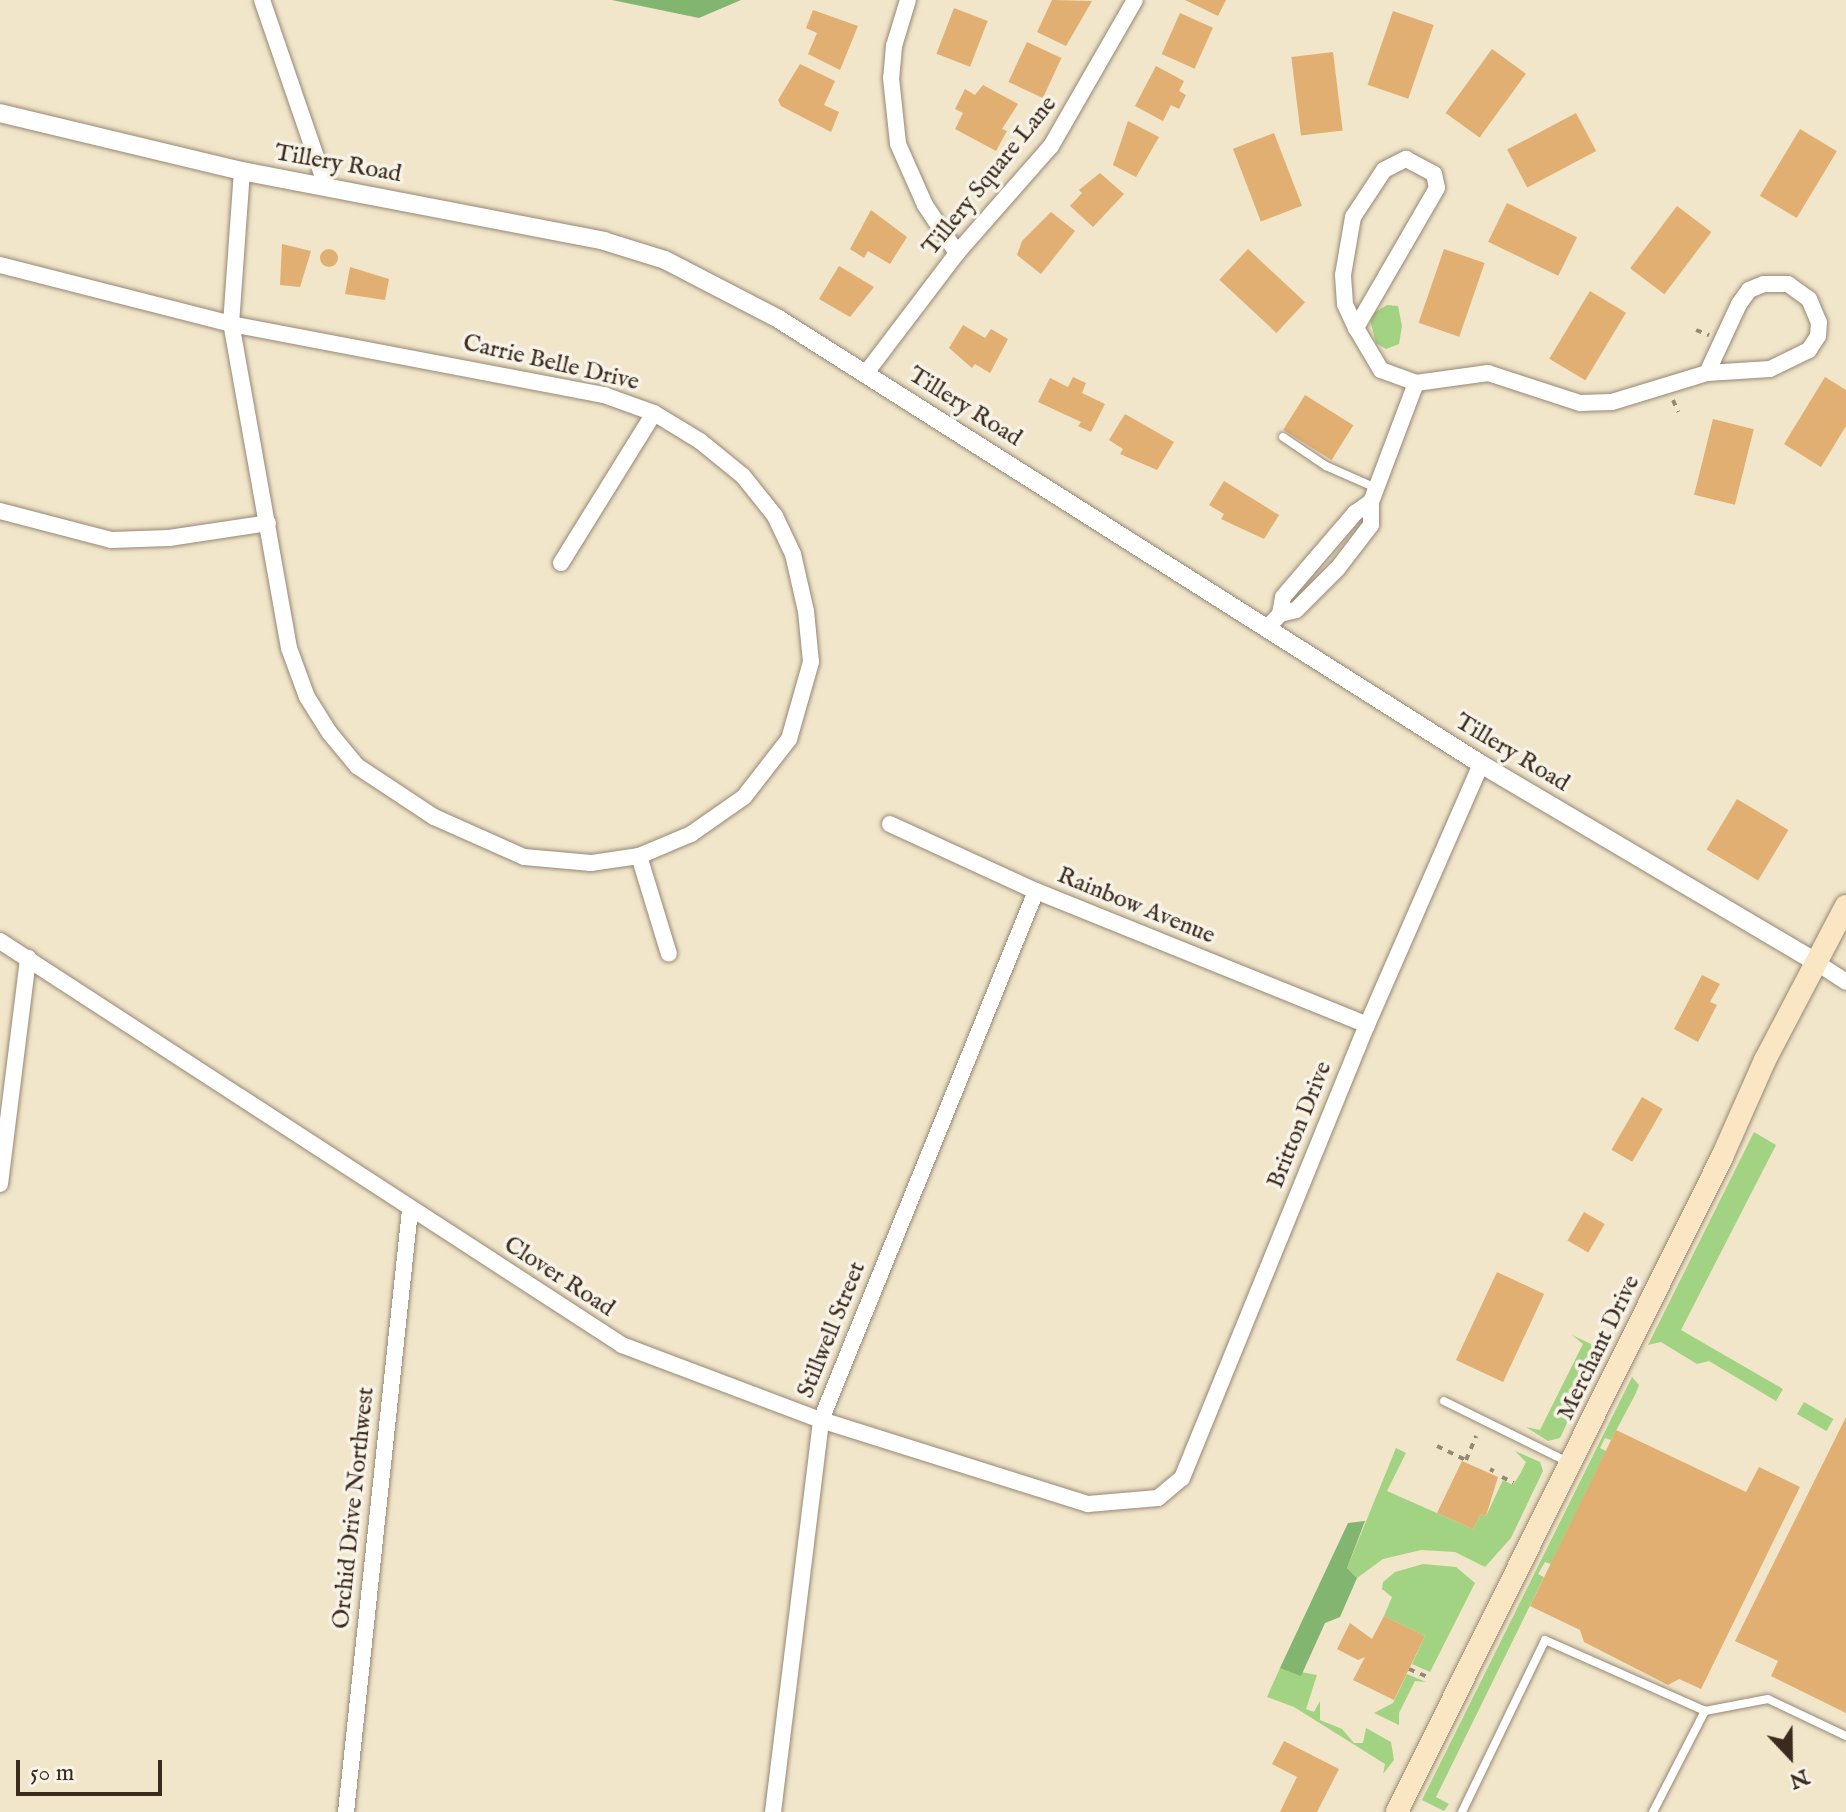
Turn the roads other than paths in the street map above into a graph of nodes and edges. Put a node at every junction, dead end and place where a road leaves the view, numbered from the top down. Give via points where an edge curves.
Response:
1 (262, 0) edge
2 (908, 0) edge
3 (1135, 0) edge
4 (0, 113) edge
5 (242, 171) junction
6 (326, 186) junction
7 (957, 253) junction
8 (0, 265) edge
9 (231, 324) junction
10 (1356, 328) junction
11 (866, 373) junction
12 (1707, 373) junction
13 (1416, 383) junction
14 (654, 413) junction
15 (1283, 437) dead end
16 (1374, 495) junction
17 (0, 511) edge
18 (268, 523) junction
19 (561, 563) dead end
20 (1274, 621) junction
21 (1481, 764) junction
22 (890, 824) dead end
23 (639, 856) junction
24 (1036, 891) junction
25 (1846, 906) edge
26 (0, 941) edge
27 (669, 954) dead end
28 (28, 958) junction
29 (1814, 961) junction
30 (1846, 982) edge
31 (1367, 1025) junction
32 (0, 1184) edge
33 (410, 1210) junction
34 (1444, 1401) dead end
35 (821, 1420) junction
36 (1570, 1464) junction
37 (1158, 1498) joint
38 (1705, 1711) junction
39 (1846, 1736) edge
40 (1399, 1811) edge
41 (346, 1812) edge
42 (773, 1812) edge
43 (1462, 1812) edge
44 (1653, 1812) edge

1 - 6 street
2 - 7 street via 891,78 898,144 920,195
3 - 7 street, Tillery Square Lane via 1065,126
4 - 5 street, Tillery Road
5 - 6 street, Tillery Road
5 - 9 street, Carrie Belle Drive
6 - 11 street, Tillery Road via 604,241 665,260 729,291
7 - 11 street, Tillery Square Lane
8 - 9 street
9 - 14 street, Carrie Belle Drive via 604,395
9 - 18 street, Carrie Belle Drive
10 - 10 street via 1345,304 1343,275 1353,217 1384,170 1406,159 1434,174 1437,188
10 - 13 street via 1381,370
11 - 20 street, Tillery Road
12 - 12 street via 1770,369 1809,350 1819,322 1809,299 1788,284 1749,290
12 - 13 street via 1612,402 1580,403 1488,373
13 - 16 street
14 - 19 street
14 - 23 street, Carrie Belle Drive via 743,476 775,516 793,554 811,662 789,739 744,797 691,834
15 - 16 lane
16 - 20 street via 1283,597
17 - 18 street via 111,540 169,538
18 - 23 street, Carrie Belle Drive via 289,648 302,685 329,732 357,766 434,817 524,857 591,863
20 - 21 street, Tillery Road
21 - 29 street, Tillery Road
21 - 31 street, Britton Drive
22 - 24 street, Rainbow Avenue
23 - 27 street
24 - 31 street, Rainbow Avenue
24 - 35 street, Stillwell Street
25 - 29 main road, Merchant Drive
26 - 28 street, Clover Road
28 - 32 street
28 - 33 street, Clover Road
29 - 30 street
29 - 36 main road, Merchant Drive
31 - 37 street, Britton Drive via 1182,1478
33 - 35 street, Clover Road via 622,1345
33 - 41 street, Orchid Drive Northwest
34 - 36 lane
35 - 37 street, Clover Road via 1088,1504
35 - 42 street, Stillwell Street
36 - 40 main road, Merchant Drive
38 - 39 lane via 1768,1699
38 - 43 lane via 1545,1640
38 - 44 lane

